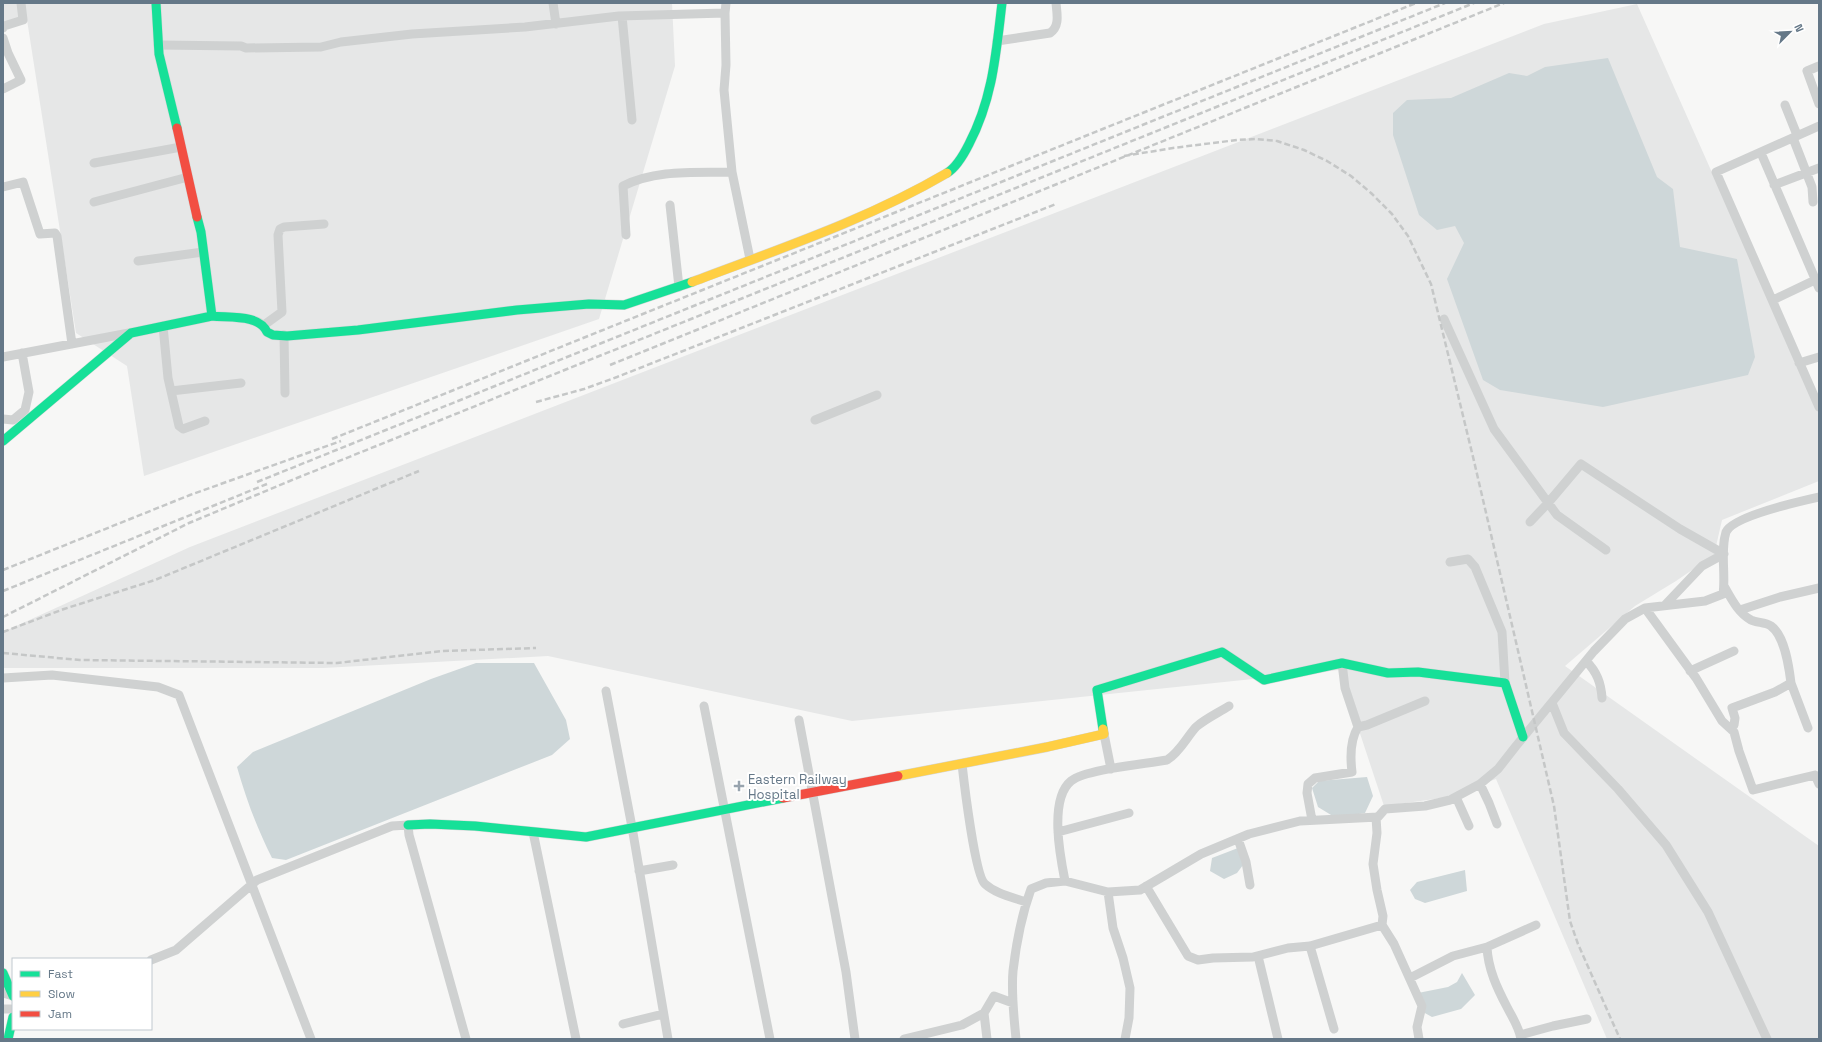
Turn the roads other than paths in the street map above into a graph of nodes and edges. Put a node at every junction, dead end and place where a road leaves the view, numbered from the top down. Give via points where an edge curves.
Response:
1 (21, 3) edge
2 (156, 3) edge
3 (553, 3) edge
4 (726, 3) edge
5 (1002, 3) edge
6 (1056, 3) edge
7 (726, 13) junction
8 (622, 16) junction
9 (556, 24) junction
10 (3, 28) edge
11 (3, 38) edge
12 (998, 41) junction
13 (158, 45) junction
14 (1819, 66) edge
15 (3, 89) edge
16 (1819, 104) edge
17 (1785, 105) dead end
18 (632, 120) dead end
19 (1819, 126) edge
20 (1793, 138) junction
21 (181, 146) junction
22 (1761, 152) junction
23 (94, 164) dead end
24 (1819, 168) edge
25 (732, 172) junction
26 (1806, 173) junction
27 (188, 177) junction
28 (1774, 185) junction
29 (3, 187) edge
30 (94, 202) dead end
31 (1813, 202) dead end
32 (670, 205) dead end
33 (324, 224) dead end
34 (626, 235) dead end
35 (203, 252) junction
36 (750, 259) junction
37 (138, 261) dead end
38 (1817, 284) edge
39 (679, 287) junction
40 (1773, 300) junction
41 (212, 316) junction
42 (1444, 319) dead end
43 (264, 325) junction
44 (163, 326) junction
45 (131, 333) junction
46 (284, 335) junction
47 (72, 344) junction
48 (22, 353) junction
49 (3, 357) edge
50 (1819, 357) edge
51 (1799, 363) junction
52 (241, 383) dead end
53 (171, 391) junction
54 (285, 393) dead end
55 (877, 395) dead end
56 (1819, 407) edge
57 (3, 419) edge
58 (815, 420) dead end
59 (205, 421) dead end
60 (3, 441) edge
61 (1819, 497) edge
62 (1548, 503) junction
63 (1530, 522) dead end
64 (1606, 550) dead end
65 (1724, 554) junction
66 (1450, 562) dead end
67 (1724, 586) junction
68 (1819, 588) edge
69 (1665, 605) junction
70 (1645, 608) junction
71 (1740, 610) junction
72 (1734, 651) dead end
73 (1586, 661) junction
74 (1342, 663) junction
75 (1690, 670) junction
76 (3, 678) edge
77 (1505, 683) junction
78 (1791, 683) junction
79 (606, 691) dead end
80 (1602, 698) dead end
81 (1425, 700) dead end
82 (1552, 703) junction
83 (704, 706) dead end
84 (1229, 706) dead end
85 (799, 720) dead end
86 (1358, 727) junction
87 (1729, 727) junction
88 (1808, 728) dead end
89 (1104, 734) junction
90 (1524, 737) junction
91 (962, 764) junction
92 (1111, 769) junction
93 (1480, 784) junction
94 (1819, 784) edge
95 (811, 793) junction
96 (1456, 797) junction
97 (725, 810) junction
98 (1129, 814) dead end
99 (1376, 817) junction
100 (1312, 820) junction
101 (1497, 824) dead end
102 (408, 825) junction
103 (1469, 826) dead end
104 (632, 827) junction
105 (533, 832) junction
106 (1058, 832) junction
107 (1238, 839) junction
108 (674, 865) dead end
109 (639, 871) junction
110 (1065, 881) junction
111 (252, 884) junction
112 (1250, 885) dead end
113 (1146, 886) junction
114 (1108, 892) junction
115 (1026, 902) junction
116 (1382, 925) junction
117 (1536, 925) dead end
118 (1310, 946) junction
119 (1487, 947) junction
120 (1258, 956) junction
121 (152, 960) edge
122 (3, 973) edge
123 (1410, 978) junction
124 (12, 994) edge
125 (1013, 1003) junction
126 (10, 1010) edge
127 (984, 1013) junction
128 (663, 1014) junction
129 (1587, 1019) dead end
130 (623, 1024) dead end
131 (1334, 1029) dead end
132 (941, 1035) edge
133 (1520, 1037) edge
134 (8, 1039) edge
135 (311, 1039) edge
136 (466, 1039) edge
137 (576, 1039) edge
138 (668, 1039) edge
139 (770, 1039) edge
140 (855, 1039) edge
141 (904, 1039) edge
142 (987, 1039) edge
143 (1016, 1039) edge
144 (1124, 1039) edge
145 (1278, 1039) edge
146 (1419, 1039) edge
147 (1766, 1039) edge

1 - 10 street via 23,20
2 - 13 street
3 - 9 street
4 - 7 street
5 - 12 street
6 - 12 street via 1057,23 1050,33
7 - 8 street
7 - 25 street via 724,90
8 - 9 street
8 - 18 street
9 - 13 street via 412,34 341,42 321,47
11 - 15 street via 21,80
12 - 36 street via 993,78 979,125 963,156 950,170 916,191 874,211
13 - 21 street
14 - 16 street via 1807,71
17 - 20 street via 1797,135
19 - 20 street
20 - 22 street
20 - 26 street
21 - 23 street
21 - 27 street
22 - 28 street
22 - 40 street via 1716,172
24 - 26 street
25 - 34 street via 654,175 638,178 623,186
25 - 36 street
26 - 28 street
26 - 31 street via 1812,187
27 - 30 street
27 - 35 street
28 - 38 street
29 - 47 street via 23,182 40,234 55,233 57,236
32 - 39 street
33 - 43 street via 280,229 278,234 282,312
35 - 37 street
35 - 41 street
36 - 39 street
38 - 40 street
39 - 46 street via 624,305 589,304 517,310 358,330
40 - 51 street
41 - 43 street via 254,320
41 - 44 street
42 - 62 street via 1494,429
43 - 46 street via 267,332
44 - 45 street
44 - 53 street
45 - 47 street
45 - 60 street
46 - 54 street
47 - 48 street
48 - 49 street
48 - 57 street via 29,392 25,410 13,420
50 - 51 street
51 - 56 street
52 - 53 street
53 - 59 street via 180,428 184,429
55 - 58 street
61 - 65 street via 1787,504 1732,524 1727,531
62 - 63 street
62 - 64 street via 1556,515
62 - 65 street via 1580,464 1680,529
65 - 67 street
65 - 69 street via 1702,566
66 - 77 street via 1468,559 1474,567 1502,632
67 - 69 street via 1722,594 1706,601
67 - 71 street
68 - 71 street
69 - 70 street
70 - 73 street via 1625,618
70 - 75 street
71 - 78 street via 1750,620 1771,626 1778,633 1789,666
72 - 75 street
73 - 80 street via 1594,669 1601,686
73 - 82 street
74 - 77 street via 1388,673 1418,672
74 - 86 street via 1345,688
74 - 89 street via 1264,680 1222,652 1097,690
75 - 87 street via 1722,721
76 - 111 street via 52,675 158,687 179,695
77 - 90 street
78 - 87 street via 1775,692 1732,708 1734,725
78 - 88 street
79 - 104 street
81 - 86 street
82 - 90 street
82 - 147 street via 1564,733 1618,789 1666,845 1708,912
83 - 97 street
84 - 92 street via 1198,726 1176,755 1167,760
85 - 95 street
86 - 100 street via 1353,735 1350,755 1352,772 1315,778 1308,784
87 - 94 street via 1734,732 1753,790 1815,775
89 - 91 street
89 - 92 street
90 - 93 street via 1498,769
91 - 95 street
91 - 115 street via 975,854 983,883 994,891
92 - 106 street via 1096,771 1072,781 1059,800
93 - 96 street
93 - 101 street
95 - 97 street
95 - 140 street via 846,972
96 - 99 street via 1425,806 1385,809
96 - 103 street
97 - 104 street
97 - 139 street
98 - 106 street
99 - 100 street
99 - 116 street via 1377,833 1373,864 1383,916
100 - 107 street via 1249,834
102 - 105 street via 437,823
102 - 111 street via 392,826
102 - 136 street
104 - 105 street via 586,837
104 - 109 street
105 - 137 street
106 - 110 street
107 - 112 street
107 - 113 street via 1201,854
108 - 109 street
109 - 128 street
110 - 114 street
110 - 115 street via 1046,883 1031,889
111 - 121 street via 176,950
111 - 135 street
113 - 114 street via 1140,890
113 - 120 street via 1188,956 1198,960
114 - 144 street via 1113,928 1130,988 1129,1018
115 - 125 street via 1013,971
116 - 118 street
116 - 123 street
117 - 119 street
118 - 120 street via 1288,948
118 - 131 street
119 - 123 street via 1453,956
119 - 133 street via 1487,958 1494,982 1518,1027
120 - 145 street
122 - 124 street
123 - 146 street via 1422,1006 1417,1028
125 - 127 street via 994,996
125 - 143 street
126 - 134 street
127 - 132 street
127 - 142 street
128 - 130 street
128 - 138 street
129 - 133 street via 1553,1026
132 - 141 street

